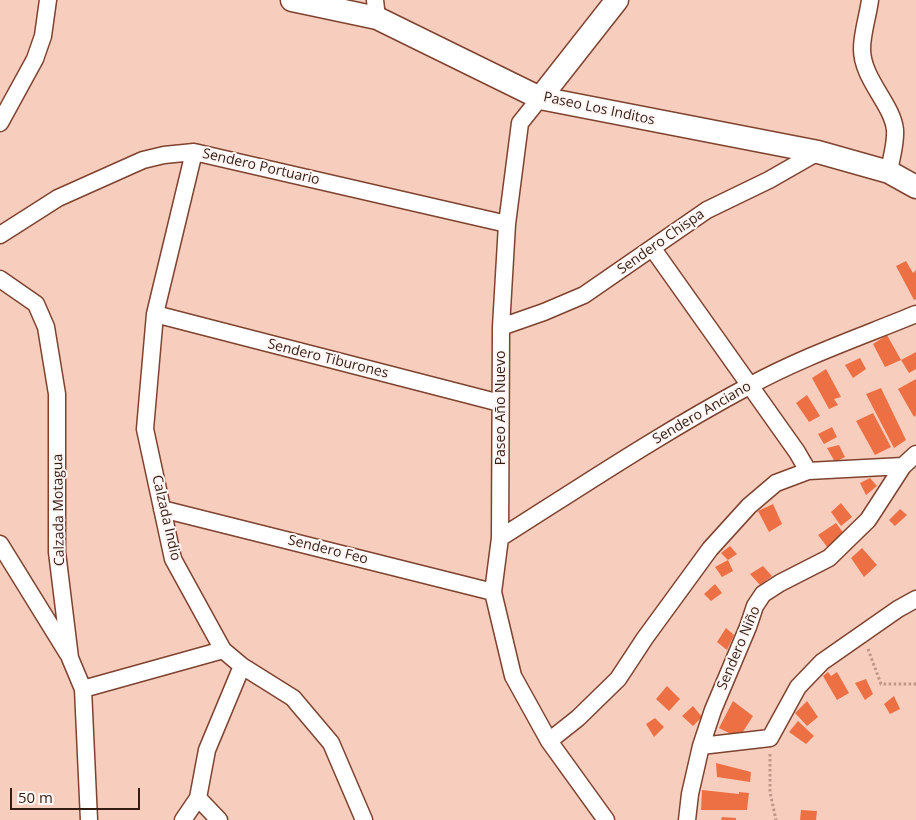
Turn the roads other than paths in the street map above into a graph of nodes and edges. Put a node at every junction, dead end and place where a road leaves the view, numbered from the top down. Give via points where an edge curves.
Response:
1 (48, 0) edge
2 (292, 0) edge
3 (617, 0) edge
4 (870, 0) edge
5 (376, 9) edge
6 (540, 98) junction
7 (0, 123) edge
8 (194, 152) junction
9 (818, 152) junction
10 (889, 172) junction
11 (916, 187) edge
12 (507, 224) junction
13 (0, 235) edge
14 (653, 248) junction
15 (0, 278) edge
16 (156, 314) junction
17 (916, 314) edge
18 (501, 327) junction
19 (750, 385) junction
20 (500, 403) junction
21 (916, 454) edge
22 (903, 466) junction
23 (808, 471) junction
24 (162, 509) junction
25 (500, 538) junction
26 (0, 544) edge
27 (493, 592) junction
28 (916, 599) edge
29 (222, 650) junction
30 (70, 658) junction
31 (242, 666) junction
32 (83, 689) junction
33 (548, 741) junction
34 (701, 746) junction
35 (198, 798) junction
36 (90, 820) edge
37 (183, 820) edge
38 (219, 820) edge
39 (364, 820) edge
40 (606, 820) edge
41 (687, 820) edge

1 - 7 street via 43,36 35,59
2 - 5 street, Paseo Los Inditos
3 - 6 street, Paseo Año Nuevo
4 - 10 street via 862,50 869,76 895,129
5 - 6 street, Paseo Los Inditos
6 - 9 street, Paseo Los Inditos
6 - 12 street, Paseo Año Nuevo via 520,123
8 - 12 street, Sendero Portuario
8 - 13 street, Sendero Portuario via 143,160 58,198
8 - 16 street, Calzada Indio
9 - 10 street, Paseo Los Inditos
9 - 14 street, Sendero Chispa via 707,210
10 - 11 street, Paseo Los Inditos
12 - 18 street, Paseo Año Nuevo
14 - 18 street, Sendero Chispa via 584,296
14 - 19 street
15 - 30 street, Calzada Motagua via 36,304 46,327 57,394 57,552
16 - 20 street, Sendero Tiburones
16 - 24 street, Calzada Indio via 146,429
17 - 19 street, Sendero Anciano
18 - 20 street, Paseo Año Nuevo
19 - 23 street
19 - 25 street, Sendero Anciano via 670,430
20 - 25 street, Paseo Año Nuevo
21 - 22 street, Sendero Niño
22 - 23 street
22 - 34 street, Sendero Niño via 868,520 829,558 763,594 755,606
23 - 33 street via 776,483 749,506 710,549 618,679 578,718
24 - 27 street, Sendero Feo
24 - 29 street, Calzada Indio via 173,559
25 - 27 street, Paseo Año Nuevo
26 - 30 street
27 - 33 street, Paseo Año Nuevo via 512,676
28 - 34 street via 822,662 798,687 770,738
29 - 31 street, Calzada Indio
29 - 32 street
30 - 32 street, Calzada Motagua
31 - 35 street via 207,750
31 - 39 street, Calzada Indio via 293,698 332,743
32 - 36 street, Calzada Motagua
33 - 40 street, Paseo Año Nuevo
34 - 41 street, Sendero Niño
35 - 37 street
35 - 38 street

